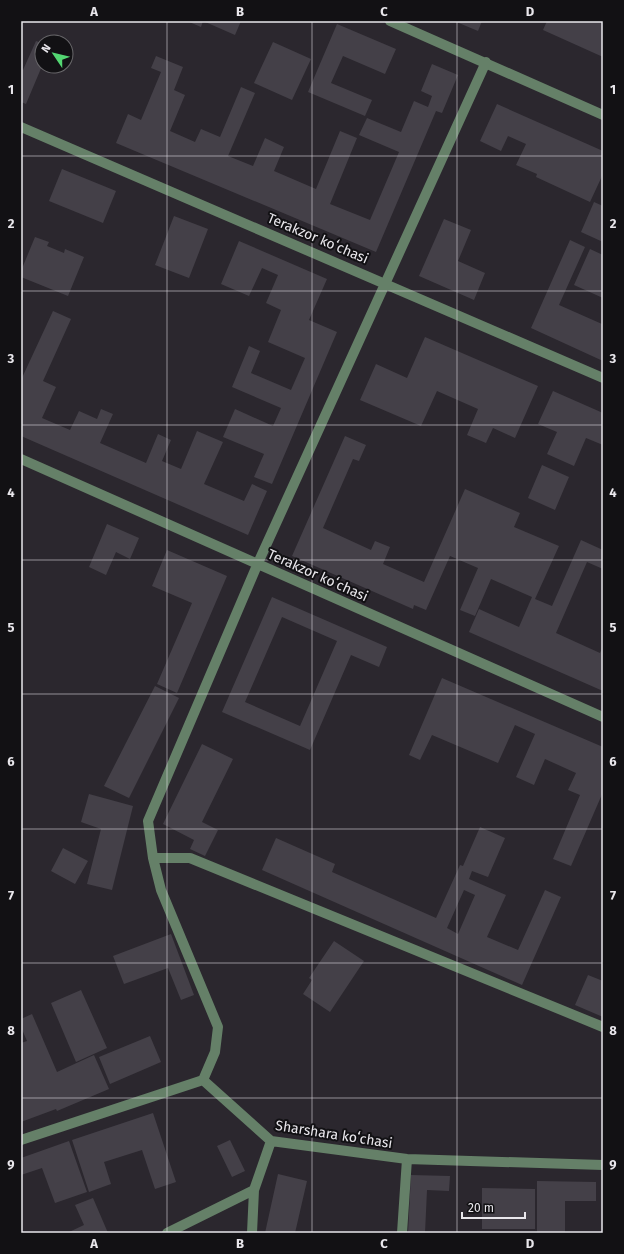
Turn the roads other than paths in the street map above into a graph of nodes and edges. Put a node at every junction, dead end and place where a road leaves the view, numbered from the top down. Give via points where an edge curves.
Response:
1 (390, 21) edge
2 (486, 62) junction
3 (603, 116) edge
4 (21, 127) edge
5 (385, 282) junction
6 (603, 378) edge
7 (21, 459) edge
8 (258, 563) junction
9 (603, 717) edge
10 (152, 858) junction
11 (603, 1027) edge
12 (203, 1080) junction
13 (21, 1140) edge
14 (271, 1141) junction
15 (407, 1159) junction
16 (603, 1165) edge
17 (254, 1190) junction
18 (167, 1233) edge
19 (252, 1233) edge
20 (402, 1233) edge

1 - 2 street
2 - 3 street
2 - 5 street
4 - 5 street, Terakzor koʻchasi
5 - 6 street, Terakzor koʻchasi
5 - 8 street
7 - 8 street, Terakzor koʻchasi
8 - 9 street, Terakzor koʻchasi
8 - 10 street via 148,821
10 - 11 street via 190,858
10 - 12 street via 161,890 218,1027 215,1052
12 - 13 street
12 - 14 street, Sharshara koʻchasi
14 - 15 street, Sharshara koʻchasi
14 - 17 street
15 - 16 street, Sharshara koʻchasi
15 - 20 street
17 - 18 street
17 - 19 street

